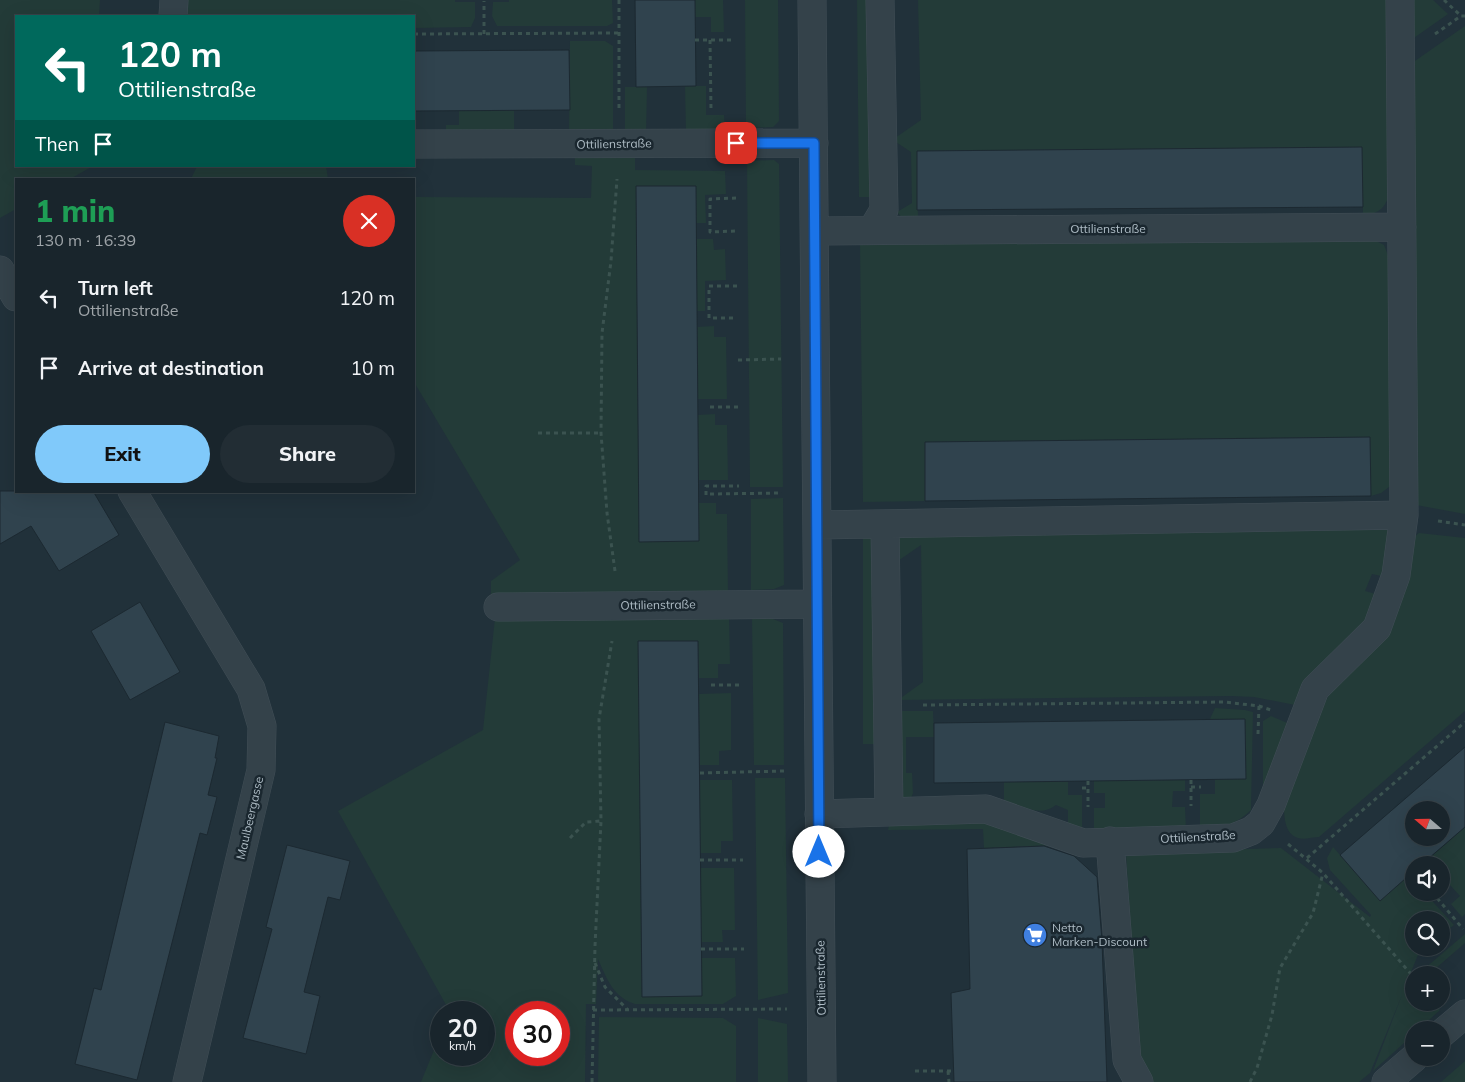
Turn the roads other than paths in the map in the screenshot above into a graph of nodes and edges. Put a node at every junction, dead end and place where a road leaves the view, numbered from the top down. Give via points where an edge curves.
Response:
1 (174, 0) edge
2 (812, 0) edge
3 (880, 0) edge
4 (1400, 0) edge
5 (173, 15) edge
6 (814, 143) junction
7 (415, 144) edge
8 (1402, 227) junction
9 (872, 230) junction
10 (815, 232) junction
11 (0, 270) edge
12 (15, 296) edge
13 (133, 493) edge
14 (1404, 515) junction
15 (885, 524) junction
16 (817, 525) junction
17 (817, 604) junction
18 (498, 607) dead end
19 (889, 812) junction
20 (819, 814) junction
21 (1110, 841) junction
22 (1465, 1014) edge
23 (1450, 1026) edge
24 (1405, 1066) edge
25 (187, 1082) edge
26 (822, 1082) edge
27 (1139, 1082) edge
28 (1386, 1082) edge

1 - 5 street
2 - 6 street, Ottilienstraße
3 - 9 street via 884,210
4 - 8 street
6 - 7 street, Ottilienstraße
6 - 10 street, Ottilienstraße
8 - 9 street, Ottilienstraße
8 - 14 street
9 - 10 street, Ottilienstraße
10 - 16 street, Ottilienstraße
11 - 12 street
13 - 25 street, Maulbeergasse via 251,689 262,726 262,770
14 - 15 street
14 - 21 street, Ottilienstraße via 1396,575 1377,628 1315,690 1261,823 1251,832 1233,838
15 - 16 street
15 - 19 street
16 - 17 street, Ottilienstraße
17 - 18 street, Ottilienstraße
17 - 20 street, Ottilienstraße
19 - 20 street, Ottilienstraße
19 - 21 street, Ottilienstraße via 986,809 1083,843
20 - 26 street, Ottilienstraße
21 - 27 street via 1127,1060
22 - 23 street
24 - 28 street

